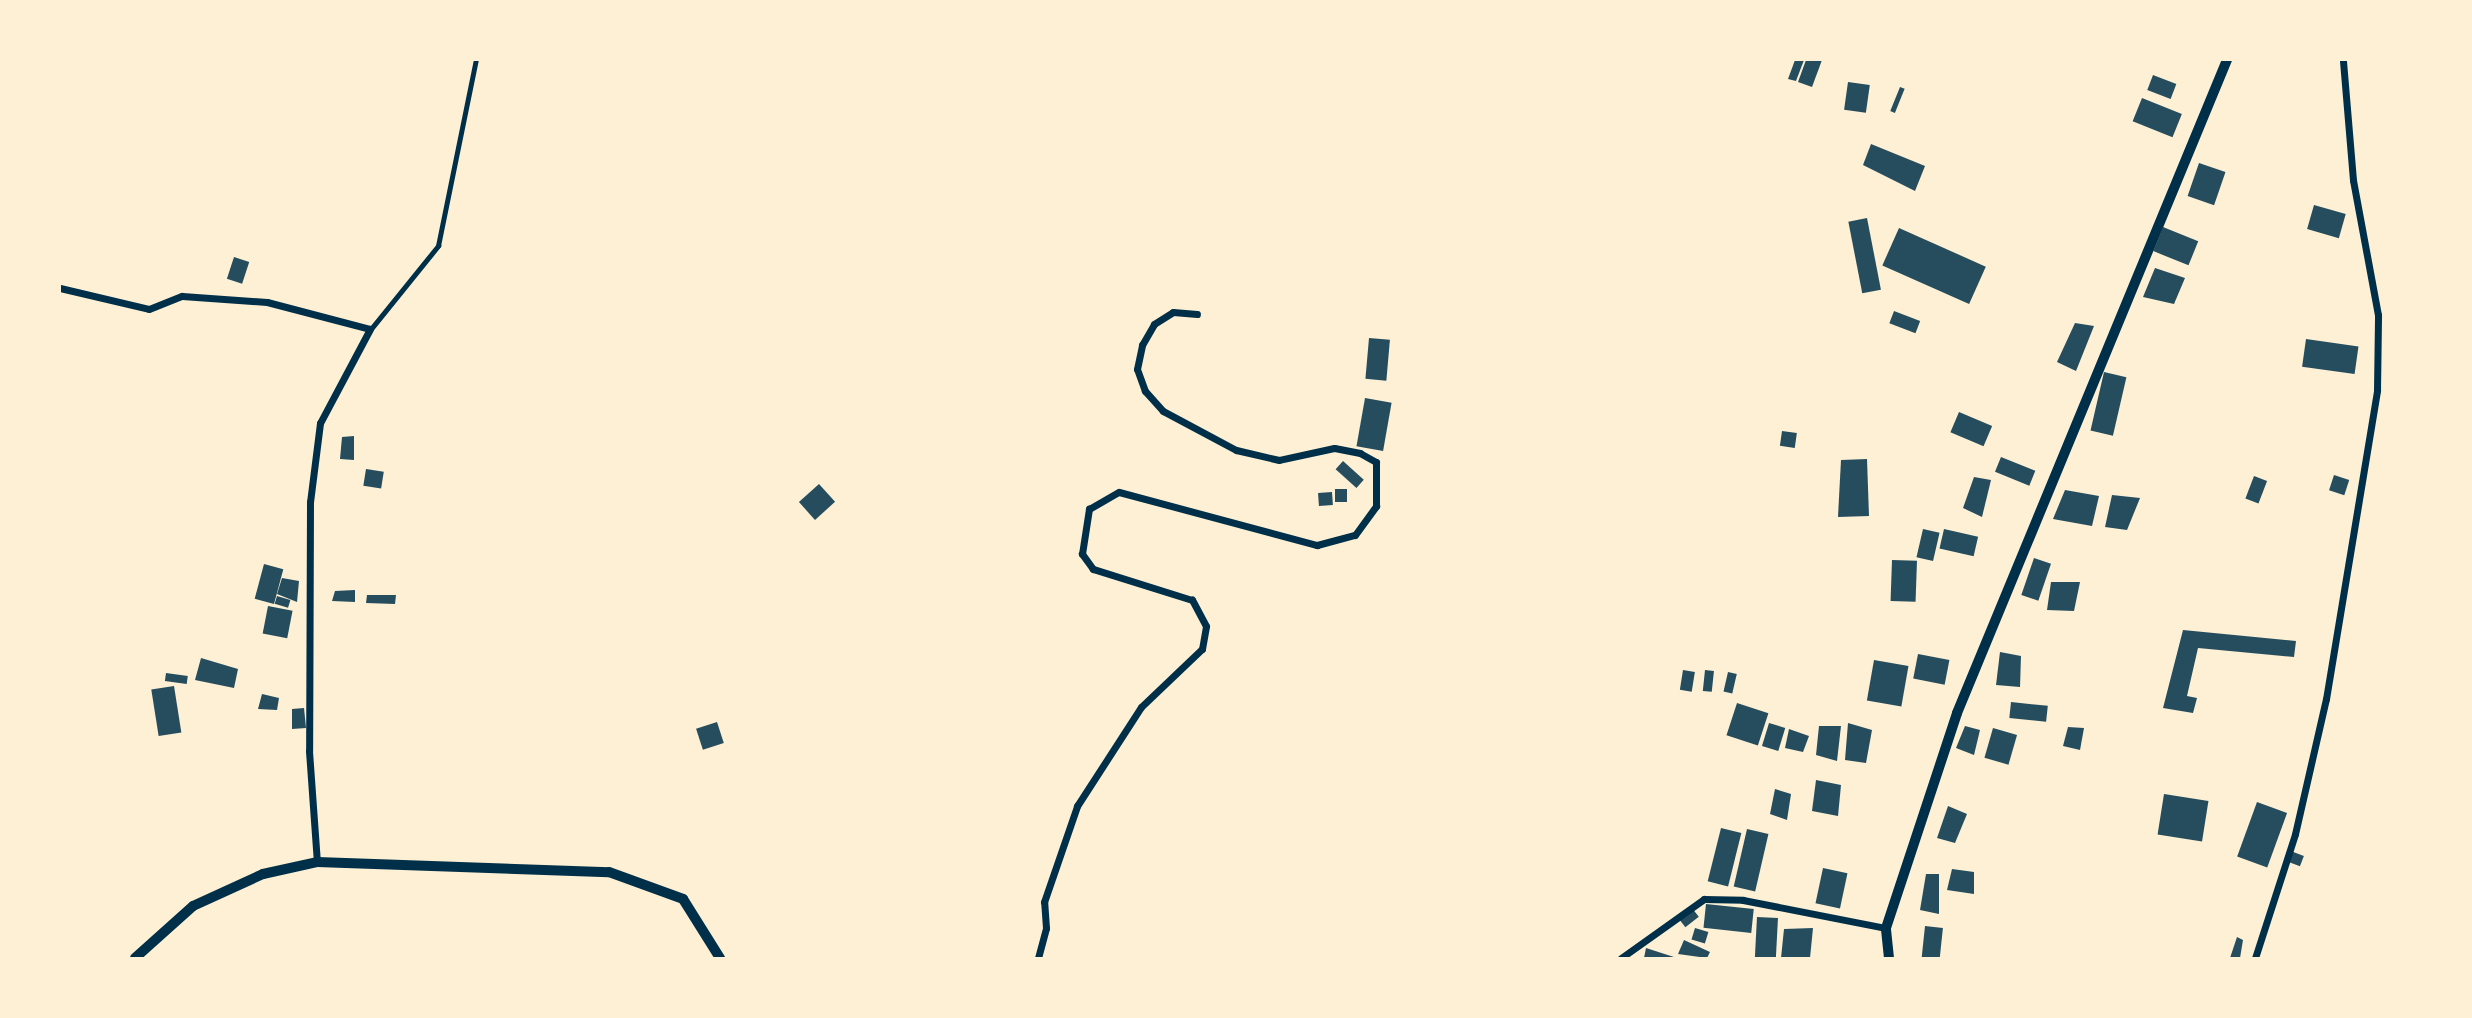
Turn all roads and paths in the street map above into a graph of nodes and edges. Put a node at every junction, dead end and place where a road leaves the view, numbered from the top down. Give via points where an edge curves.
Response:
1 (476, 60) edge
2 (2227, 60) edge
3 (2343, 60) edge
4 (60, 288) edge
5 (1198, 314) dead end
6 (370, 329) junction
7 (317, 862) junction
8 (1886, 928) junction
9 (135, 958) edge
10 (720, 958) edge
11 (1038, 958) edge
12 (1621, 958) edge
13 (1889, 958) edge
14 (2255, 958) edge

1 - 6 lane via 438,246
2 - 8 street via 1957,713
3 - 14 street via 2353,180 2378,315 2377,390 2323,712 2295,834
4 - 6 street via 149,309 182,296 267,302
5 - 11 street via 1173,312 1154,324 1142,345 1137,369 1144,391 1163,411 1236,450 1279,460 1334,448 1360,453 1376,462 1381,479 1376,506 1356,535 1317,545 1119,492 1089,509 1082,554 1093,569 1192,600 1206,626 1202,649 1141,707 1077,806 1044,902 1046,928
6 - 7 street via 320,423 310,502 309,751
7 - 9 street via 263,874 193,906
7 - 10 street via 609,872 683,899
8 - 12 street via 1743,900 1704,899
8 - 13 street

